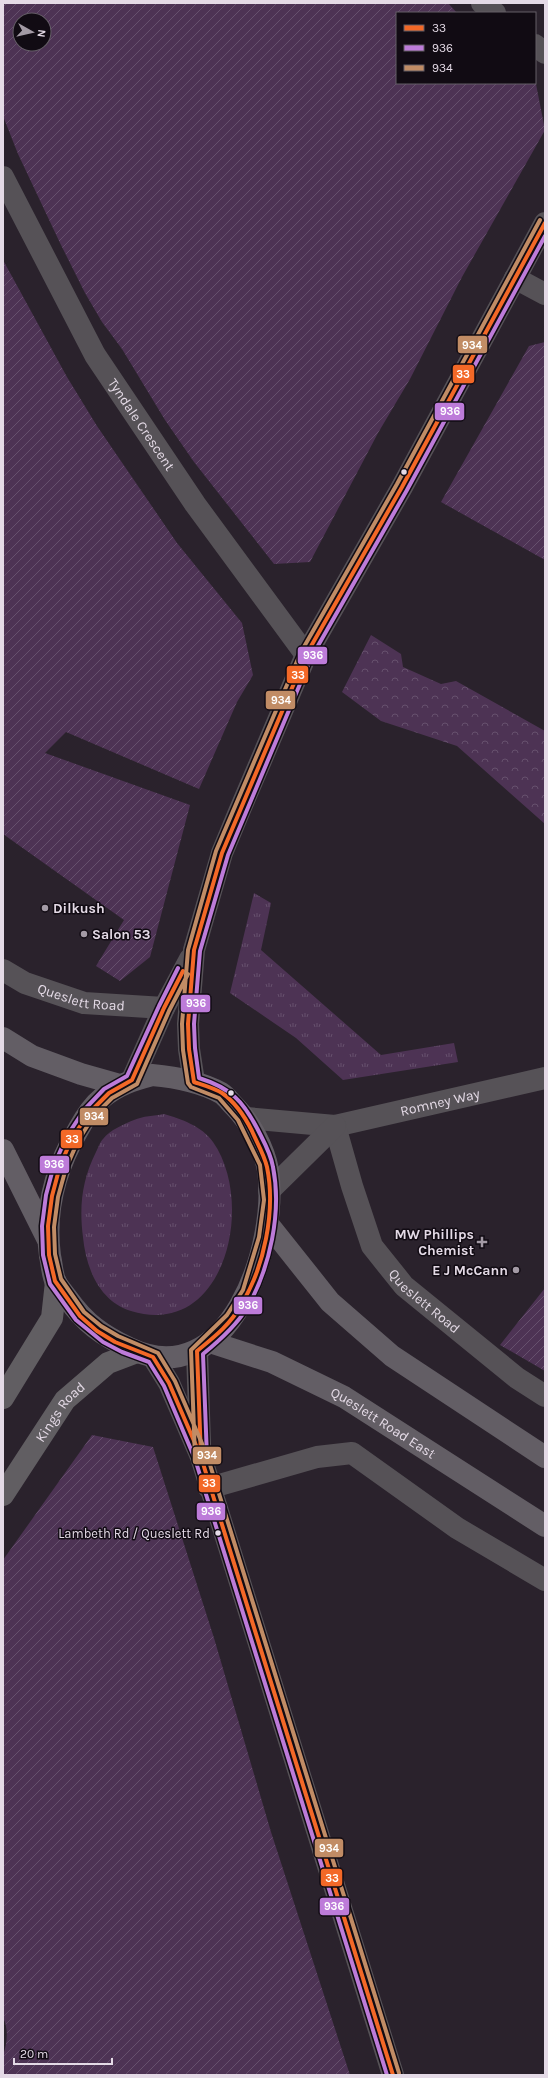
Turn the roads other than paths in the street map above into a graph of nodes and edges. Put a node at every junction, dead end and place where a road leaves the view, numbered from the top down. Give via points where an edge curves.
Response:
1 (482, 3) edge
2 (494, 12) edge
3 (536, 46) edge
4 (545, 53) edge
5 (3, 177) edge
6 (545, 223) edge
7 (515, 278) junction
8 (545, 294) edge
9 (306, 654) junction
10 (194, 950) junction
11 (3, 970) edge
12 (164, 1008) junction
13 (3, 1038) edge
14 (545, 1078) edge
15 (126, 1082) junction
16 (194, 1082) junction
17 (246, 1118) junction
18 (335, 1126) junction
19 (3, 1150) edge
20 (269, 1191) junction
21 (268, 1224) junction
22 (48, 1239) junction
23 (56, 1282) junction
24 (203, 1347) junction
25 (145, 1354) junction
26 (545, 1396) edge
27 (3, 1398) edge
28 (201, 1457) junction
29 (545, 1457) edge
30 (209, 1488) junction
31 (3, 1495) edge
32 (545, 1526) edge
33 (545, 1580) edge
34 (393, 2075) edge

1 - 2 street
3 - 4 street
5 - 9 street, Tyndale Crescent via 96,355 195,504
6 - 7 street
7 - 8 street
7 - 9 street via 402,487
9 - 10 street via 222,853
10 - 12 street
10 - 16 street via 188,1024
11 - 12 street, Queslett Road via 25,983 84,1003
12 - 15 street
13 - 15 highway via 32,1056 81,1074
14 - 18 street, Romney Way
15 - 16 highway via 152,1075
15 - 22 highway via 100,1099 70,1145 58,1171 50,1198
16 - 17 highway via 222,1094
17 - 18 street, Romney Way
17 - 20 highway via 268,1168
18 - 20 street
18 - 26 street, Queslett Road via 372,1246 404,1286 517,1378
19 - 22 highway
20 - 21 highway
21 - 24 highway via 259,1261 241,1306
21 - 29 highway via 330,1302 392,1356
22 - 23 highway
23 - 25 highway via 81,1318 109,1339
23 - 27 main road via 52,1318
24 - 25 highway via 178,1356
24 - 28 street
24 - 32 highway, Queslett Road East via 272,1362 344,1397
25 - 28 street via 169,1382
25 - 31 main road, Kings Road via 108,1363 65,1400
28 - 30 street
30 - 33 street via 317,1457 352,1453 457,1528
30 - 34 street

